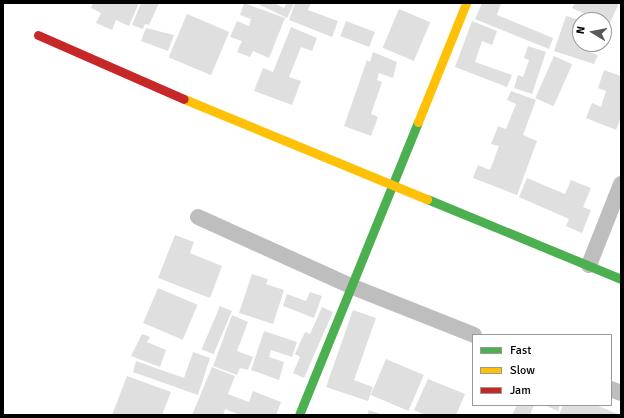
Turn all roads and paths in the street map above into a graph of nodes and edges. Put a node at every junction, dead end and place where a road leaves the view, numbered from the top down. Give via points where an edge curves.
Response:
1 (466, 3) edge
2 (38, 35) dead end
3 (392, 184) junction
4 (621, 184) edge
5 (198, 217) dead end
6 (589, 266) junction
7 (621, 278) edge
8 (352, 287) junction
9 (472, 334) edge
10 (299, 415) edge

1 - 3 street
2 - 3 street via 100,64
3 - 6 street
3 - 8 street
4 - 6 street
5 - 8 street
6 - 7 street
8 - 9 street
8 - 10 street

